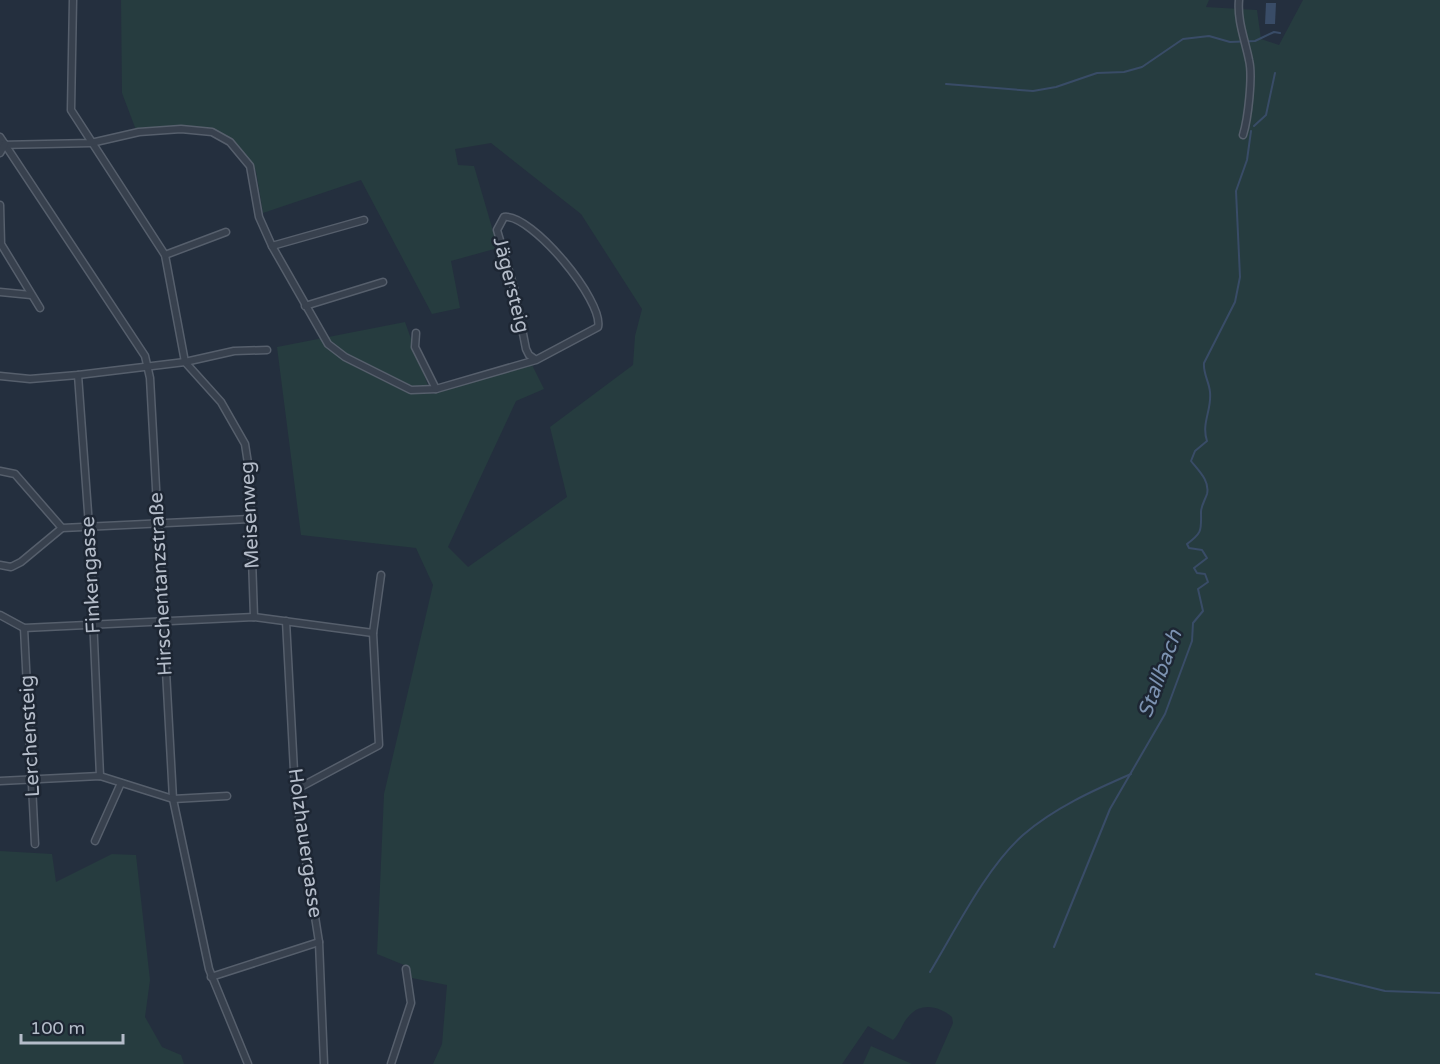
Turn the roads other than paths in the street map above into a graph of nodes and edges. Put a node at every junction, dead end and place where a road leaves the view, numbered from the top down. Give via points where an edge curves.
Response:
1 (73, 0) edge
2 (1239, 0) edge
3 (1243, 135) dead end
4 (0, 137) edge
5 (91, 143) junction
6 (2, 144) edge
7 (0, 153) edge
8 (0, 205) edge
9 (364, 220) dead end
10 (226, 232) dead end
11 (272, 246) junction
12 (165, 255) junction
13 (383, 282) dead end
14 (0, 292) edge
15 (31, 294) junction
16 (305, 306) junction
17 (40, 308) dead end
18 (416, 333) dead end
19 (267, 350) dead end
20 (536, 360) junction
21 (185, 362) junction
22 (147, 367) junction
23 (78, 375) junction
24 (0, 376) edge
25 (436, 389) junction
26 (0, 471) edge
27 (250, 519) junction
28 (158, 523) junction
29 (89, 526) junction
30 (62, 528) junction
31 (0, 565) edge
32 (381, 575) dead end
33 (0, 615) edge
34 (254, 617) junction
35 (286, 621) junction
36 (163, 622) junction
37 (93, 626) junction
38 (24, 628) junction
39 (373, 633) junction
40 (100, 776) junction
41 (32, 780) junction
42 (0, 781) edge
43 (121, 783) junction
44 (296, 790) junction
45 (227, 796) dead end
46 (173, 799) junction
47 (95, 841) dead end
48 (35, 844) dead end
49 (319, 942) junction
50 (405, 969) dead end
51 (211, 977) junction
52 (248, 1064) edge
53 (324, 1064) edge
54 (391, 1064) edge

1 - 5 street via 69,103
2 - 3 street via 1250,70
4 - 6 street, Hirschentanzstraße
5 - 6 street
5 - 11 street via 139,132 181,129 212,132 230,142 250,166 259,217
5 - 12 street
6 - 7 street
6 - 22 street, Hirschentanzstraße via 144,356
8 - 15 street via 1,244
9 - 11 street
10 - 12 street
11 - 16 street
12 - 21 street
13 - 16 street
14 - 15 street
15 - 17 street
16 - 25 street via 328,344 345,357 411,390
18 - 25 street via 415,347
19 - 21 street via 234,351
20 - 20 street, Jägersteig via 526,349 498,234 504,217 514,218 532,229 572,271 597,314 598,327
20 - 25 street
21 - 22 street
21 - 27 street, Meisenweg via 221,402 243,437 249,471
22 - 23 street
22 - 28 street, Hirschentanzstraße
23 - 24 street via 30,379
23 - 29 street, Finkengasse
26 - 30 street via 15,474
27 - 28 street
27 - 34 street, Meisenweg
28 - 29 street
28 - 36 street, Hirschentanzstraße
29 - 30 street
29 - 37 street, Finkengasse
30 - 31 street via 21,562 11,567
32 - 39 street
33 - 38 street
34 - 35 street
34 - 36 street
35 - 39 street
35 - 44 street, Holzhauergasse
36 - 37 street
36 - 46 street, Hirschentanzstraße
37 - 38 street
37 - 40 street, Finkengasse
38 - 41 street, Lerchensteig
39 - 44 street via 379,745
40 - 41 street
40 - 43 street
41 - 42 street
41 - 48 street, Lerchensteig
43 - 46 street
43 - 47 street
44 - 49 street, Holzhauergasse
45 - 46 street
46 - 51 street, Hirschentanzstraße
49 - 51 street
49 - 53 street, Holzhauergasse
50 - 54 street via 411,1003
51 - 52 street, Hirschentanzstraße

